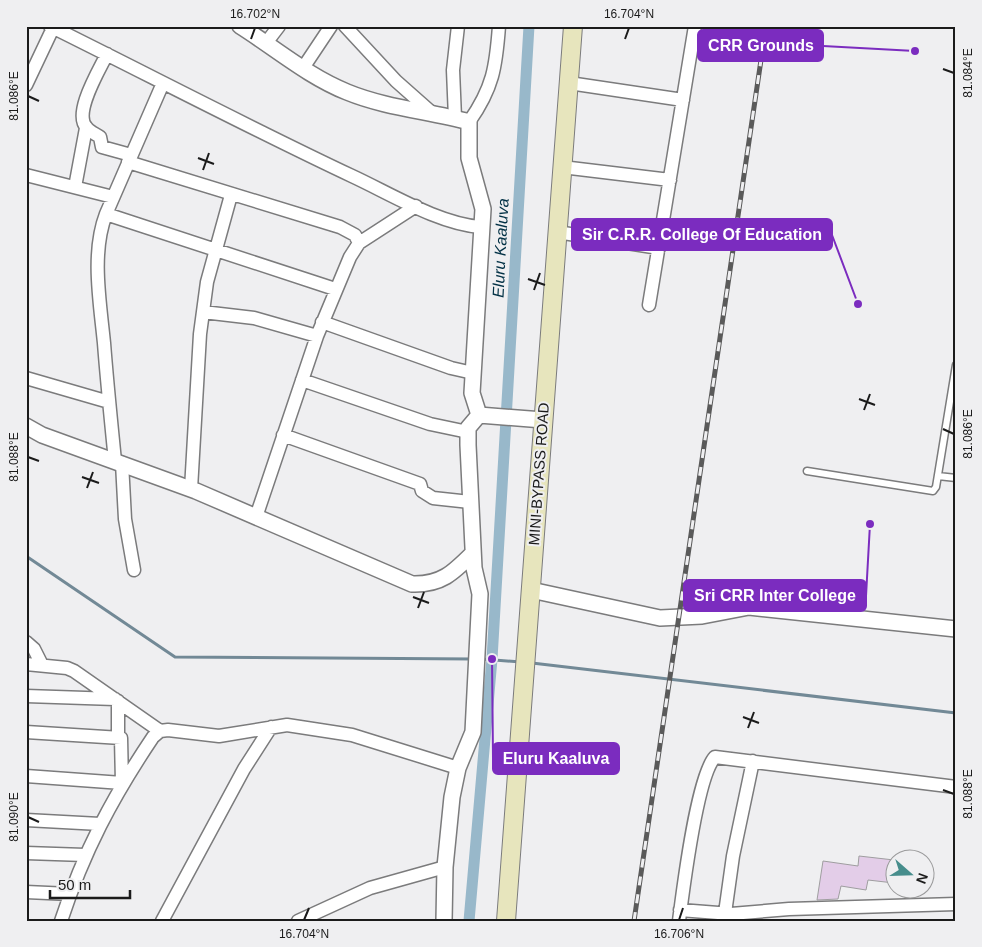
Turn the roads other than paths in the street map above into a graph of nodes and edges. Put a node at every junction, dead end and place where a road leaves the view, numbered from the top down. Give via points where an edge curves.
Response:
1 (240, 26) edge
2 (279, 26) edge
3 (332, 26) edge
4 (345, 26) edge
5 (458, 26) edge
6 (499, 26) edge
7 (573, 26) edge
8 (695, 26) edge
9 (52, 27) edge
10 (266, 43) junction
11 (107, 54) junction
12 (303, 68) junction
13 (163, 83) junction
14 (569, 83) junction
15 (26, 85) edge
16 (683, 100) junction
17 (431, 112) junction
18 (462, 120) junction
19 (86, 128) junction
20 (129, 159) junction
21 (562, 167) junction
22 (26, 175) edge
23 (670, 180) junction
24 (75, 187) junction
25 (231, 194) junction
26 (113, 197) junction
27 (416, 206) junction
28 (106, 214) junction
29 (481, 227) junction
30 (557, 232) junction
31 (359, 242) junction
32 (659, 248) junction
33 (215, 251) junction
34 (335, 289) junction
35 (649, 305) dead end
36 (203, 312) junction
37 (322, 322) junction
38 (317, 336) junction
39 (956, 365) edge
40 (474, 373) junction
41 (26, 378) edge
42 (955, 379) edge
43 (302, 380) junction
44 (109, 402) junction
45 (479, 415) junction
46 (536, 419) junction
47 (26, 426) edge
48 (468, 432) junction
49 (283, 435) junction
50 (118, 462) junction
51 (807, 470) dead end
52 (938, 476) junction
53 (956, 478) edge
54 (190, 489) junction
55 (470, 502) junction
56 (256, 517) junction
57 (473, 553) junction
58 (134, 570) dead end
59 (530, 592) junction
60 (956, 630) edge
61 (26, 642) edge
62 (26, 664) edge
63 (42, 665) junction
64 (26, 696) edge
65 (116, 700) junction
66 (271, 727) junction
67 (160, 731) junction
68 (26, 732) edge
69 (118, 736) junction
70 (595, 756) dead end
71 (518, 757) junction
72 (753, 761) junction
73 (458, 768) junction
74 (26, 776) edge
75 (122, 783) junction
76 (956, 787) edge
77 (26, 820) edge
78 (100, 824) junction
79 (26, 853) edge
80 (85, 855) junction
81 (445, 867) junction
82 (26, 892) edge
83 (70, 894) junction
84 (956, 904) edge
85 (680, 915) edge
86 (789, 915) edge
87 (729, 916) edge
88 (61, 921) edge
89 (162, 921) edge
90 (298, 921) edge
91 (444, 921) edge
92 (506, 921) edge

1 - 10 street
2 - 10 street
3 - 12 street
4 - 17 street via 396,81
5 - 18 street via 453,70
6 - 18 street via 493,76 485,99
7 - 14 main road, MINI-BYPASS ROAD
8 - 16 street
9 - 11 street
9 - 15 street
10 - 12 street
11 - 13 street
11 - 19 street via 87,94 83,109
12 - 17 street via 346,92 394,107
13 - 20 street
13 - 27 street
14 - 16 street
14 - 21 main road, MINI-BYPASS ROAD
16 - 23 street
17 - 18 street
18 - 29 street via 483,209
19 - 20 street via 100,137 102,147
19 - 24 street
20 - 25 street
20 - 26 street
21 - 23 street
21 - 30 main road, MINI-BYPASS ROAD
22 - 24 street
23 - 32 street
24 - 26 street
25 - 31 street via 340,227 355,235
25 - 33 street
26 - 28 street
27 - 29 street via 466,226
27 - 31 street
28 - 33 street
28 - 44 street via 98,249
29 - 40 street
30 - 32 street
30 - 46 main road, MINI-BYPASS ROAD
31 - 34 street
32 - 35 street
33 - 34 street
33 - 36 street
34 - 37 street
36 - 38 street via 254,318
36 - 54 street
37 - 38 street
37 - 40 street via 451,368
38 - 43 street
39 - 42 lane
40 - 45 street via 472,393
41 - 44 street
42 - 52 lane
43 - 48 street via 430,424
43 - 49 street
44 - 50 street
45 - 46 street
45 - 48 street
46 - 59 main road, MINI-BYPASS ROAD
47 - 50 street via 42,435
48 - 55 street
49 - 55 street via 420,484 422,491 433,498
49 - 56 street
50 - 54 street
50 - 58 street
51 - 52 lane via 927,492 936,487
52 - 53 lane
54 - 56 street
55 - 57 street
56 - 57 street via 412,584 429,585 445,578
57 - 73 street via 480,594 473,732
59 - 60 street via 660,618 702,616 750,607
59 - 71 main road, MINI-BYPASS ROAD
61 - 63 street via 34,649
62 - 63 street
63 - 65 street via 67,668
64 - 65 street
65 - 67 street
65 - 69 street
66 - 67 street via 219,736
66 - 73 street via 288,726 352,735
66 - 89 street via 244,769
67 - 75 street
68 - 69 street
69 - 75 street via 122,742
70 - 71 street
71 - 92 main road, MINI-BYPASS ROAD
72 - 76 street
72 - 85 street via 713,759 696,812
72 - 87 street via 733,856
73 - 81 street
74 - 75 street
75 - 78 street
77 - 78 street
78 - 80 street
79 - 80 street
80 - 83 street
81 - 90 street via 370,888
81 - 91 street
82 - 83 street
83 - 88 street
84 - 86 street
85 - 87 street
86 - 87 street

